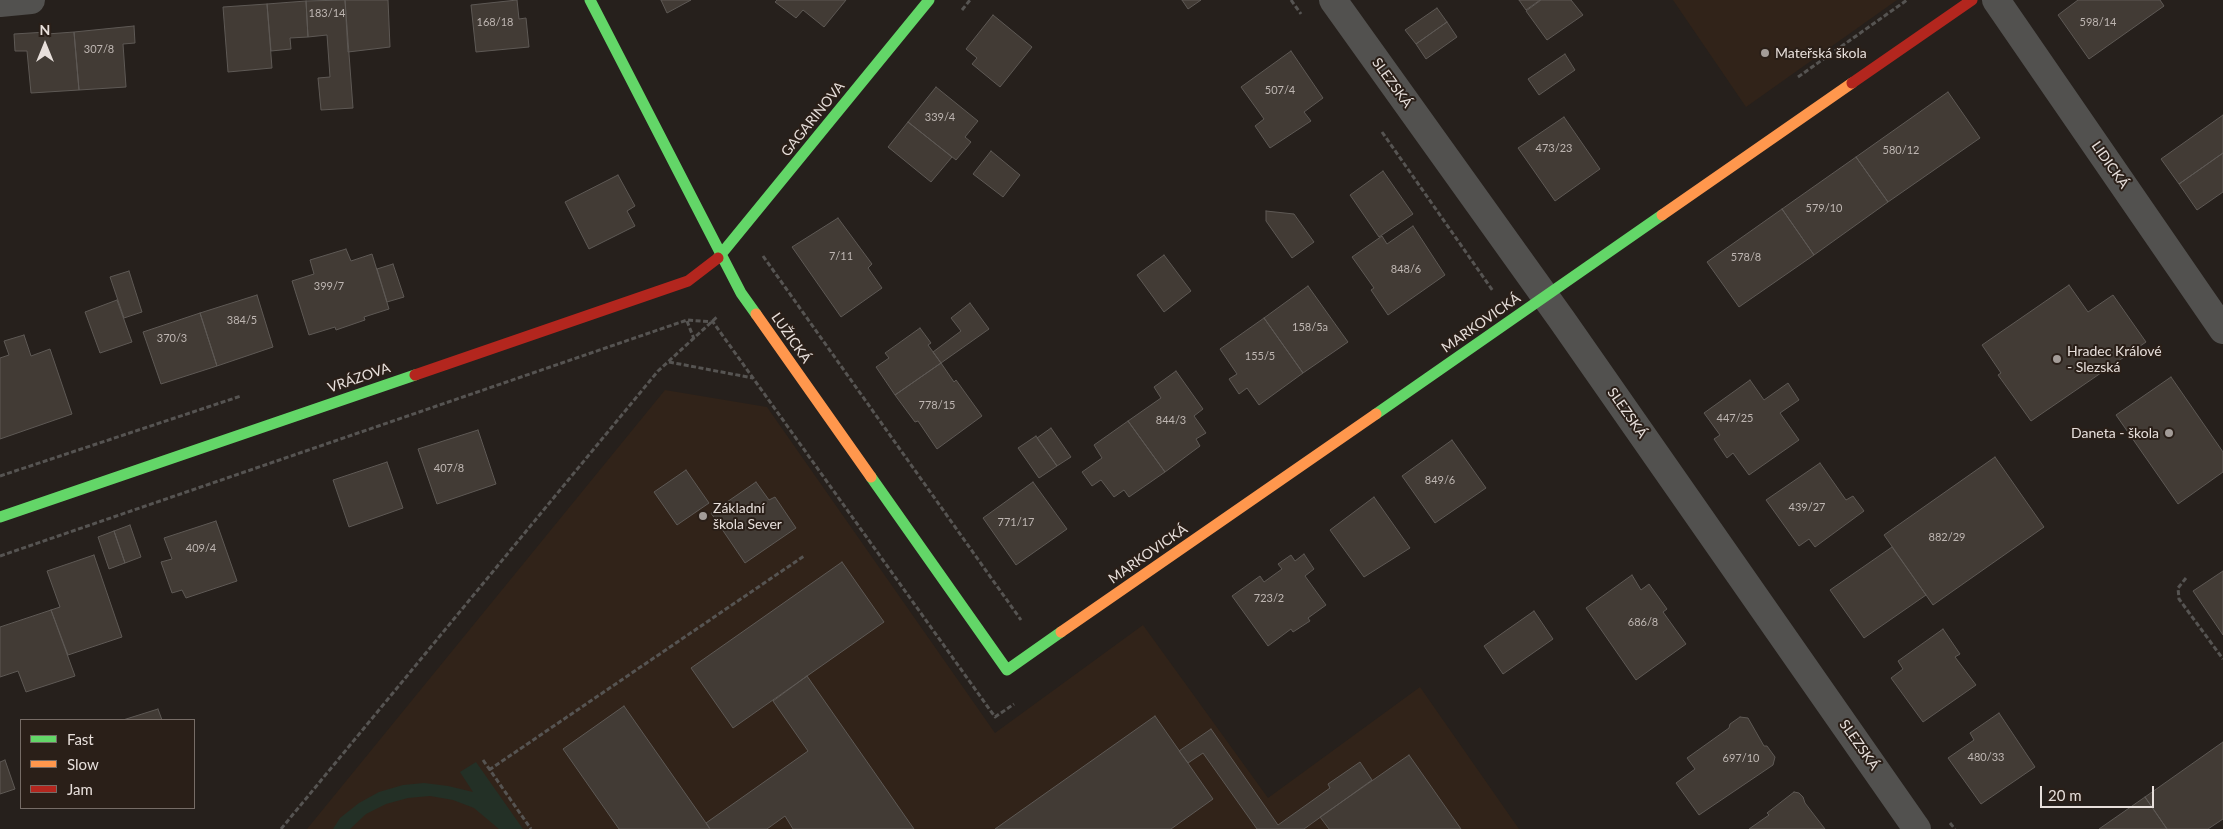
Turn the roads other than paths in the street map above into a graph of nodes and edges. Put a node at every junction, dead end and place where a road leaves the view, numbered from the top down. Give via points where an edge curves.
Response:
1 (31, 0) edge
2 (590, 0) edge
3 (929, 0) edge
4 (1333, 0) edge
5 (1972, 0) edge
6 (1996, 0) edge
7 (0, 3) edge
8 (720, 256) junction
9 (1545, 297) junction
10 (2223, 330) edge
11 (0, 517) edge
12 (1007, 670) joint
13 (1917, 829) edge

1 - 7 street
2 - 8 street, LUŽICKÁ
3 - 8 street, GAGARINOVA
4 - 9 street, SLEZSKÁ
5 - 9 street, MARKOVICKÁ
6 - 10 street, LIDICKÁ
8 - 11 street, VRÁZOVA via 698,274 674,287
8 - 12 street, LUŽICKÁ via 741,293
9 - 12 street, MARKOVICKÁ
9 - 13 street, SLEZSKÁ

